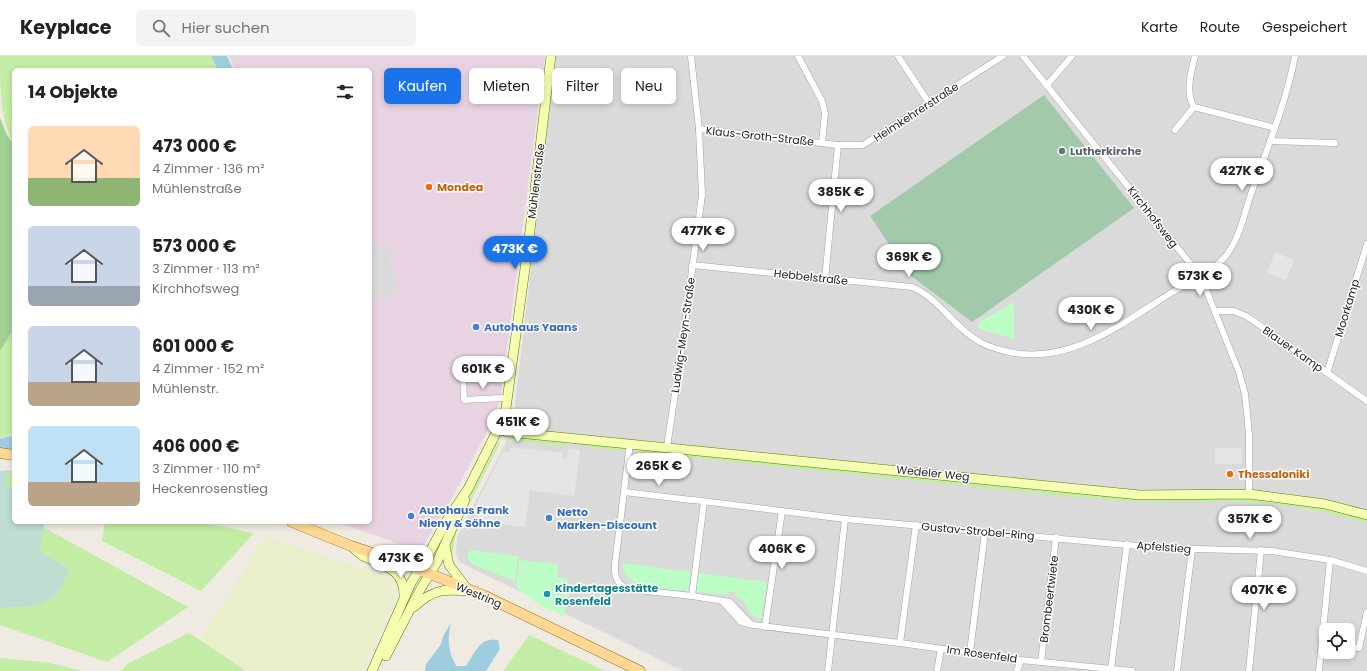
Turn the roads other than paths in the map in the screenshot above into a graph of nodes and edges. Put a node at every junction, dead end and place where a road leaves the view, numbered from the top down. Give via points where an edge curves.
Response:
1 (551, 56) edge
2 (691, 56) edge
3 (798, 56) edge
4 (898, 56) edge
5 (1002, 56) edge
6 (1023, 56) edge
7 (1072, 56) edge
8 (1195, 56) edge
9 (1295, 56) edge
10 (1047, 85) junction
11 (929, 103) junction
12 (1194, 107) junction
13 (698, 128) junction
14 (1275, 128) junction
15 (1175, 130) dead end
16 (1270, 141) junction
17 (822, 143) junction
18 (1335, 143) dead end
19 (838, 145) junction
20 (1367, 244) edge
21 (692, 265) junction
22 (1201, 277) junction
23 (825, 278) junction
24 (1215, 311) junction
25 (463, 373) dead end
26 (1327, 373) junction
27 (502, 398) dead end
28 (1367, 401) edge
29 (498, 429) junction
30 (630, 443) junction
31 (667, 447) junction
32 (0, 453) edge
33 (12, 455) edge
34 (468, 489) junction
35 (624, 492) junction
36 (1249, 494) junction
37 (704, 502) junction
38 (782, 511) junction
39 (1367, 515) edge
40 (845, 518) junction
41 (297, 524) edge
42 (916, 525) junction
43 (985, 532) junction
44 (1056, 537) junction
45 (1127, 544) junction
46 (351, 546) junction
47 (445, 546) junction
48 (1192, 549) junction
49 (1262, 550) junction
50 (1330, 560) junction
51 (420, 570) junction
52 (1367, 571) edge
53 (430, 574) junction
54 (469, 591) junction
55 (692, 596) junction
56 (403, 600) junction
57 (410, 611) junction
58 (1367, 612) edge
59 (1326, 623) edge
60 (765, 627) junction
61 (832, 635) junction
62 (900, 643) junction
63 (1355, 648) edge
64 (941, 649) junction
65 (970, 652) junction
66 (1321, 659) edge
67 (1021, 660) junction
68 (1041, 662) junction
69 (1098, 669) edge
70 (1111, 669) junction
71 (372, 671) edge
72 (377, 671) edge
73 (640, 671) edge
74 (828, 671) edge
75 (937, 671) edge
76 (1017, 671) edge
77 (1132, 671) edge
78 (1177, 671) edge
79 (1249, 671) edge
80 (1319, 671) edge

1 - 29 main road, Mühlenstraße via 509,390
2 - 13 street, Ludwig-Meyn-Straße
3 - 17 street via 822,101 826,114
4 - 11 street
5 - 11 street, Heimkehrerstraße
6 - 10 street, Kirchhofsweg
7 - 10 street
8 - 12 street via 1189,89
9 - 14 street, Hebbelstraße
10 - 22 street, Kirchhofsweg
11 - 19 street, Heimkehrerstraße via 866,144
12 - 14 street
12 - 15 street
13 - 17 street, Klaus-Groth-Straße
13 - 21 street, Ludwig-Meyn-Straße via 702,195
14 - 16 street, Hebbelstraße
16 - 18 street
16 - 22 street, Hebbelstraße via 1234,242 1227,254
17 - 19 street, Heimkehrerstraße
19 - 23 street
20 - 26 street, Moorkamp
21 - 23 street, Hebbelstraße
21 - 31 street, Ludwig-Meyn-Straße via 682,354
22 - 23 street, Hebbelstraße via 1103,336 1062,351 1037,354 1007,352 980,342 924,294 912,287
22 - 24 street, Kirchhofsweg
24 - 26 street, Blauer Kamp via 1241,313
24 - 36 street, Kirchhofsweg via 1239,372 1246,400
25 - 27 street via 464,400
26 - 28 street, Blauer Kamp
29 - 30 main road, Wedeler Weg via 507,432
29 - 34 main road, Mühlenstraße
30 - 31 main road, Wedeler Weg
30 - 35 street, Im Rosenfeld
31 - 36 main road, Wedeler Weg via 1140,495
32 - 33 main road
34 - 47 main road, Mühlenstraße
34 - 51 main road, Mühlenstraße via 447,520
35 - 37 street, Gustav-Strobel-Ring
35 - 55 street, Im Rosenfeld via 615,564 616,580 629,589
36 - 39 main road, Wedeler Weg via 1325,504
37 - 38 street, Gustav-Strobel-Ring
37 - 55 street
38 - 40 street, Gustav-Strobel-Ring
38 - 60 street
40 - 42 street, Gustav-Strobel-Ring
40 - 61 street
41 - 46 main road, Westring
42 - 43 street, Gustav-Strobel-Ring
42 - 62 street
43 - 44 street, Gustav-Strobel-Ring
43 - 65 street
44 - 45 street, Gustav-Strobel-Ring
44 - 68 street, Brombeertwiete
45 - 48 street, Apfelstieg
45 - 70 street
46 - 51 main road, Westring
46 - 56 main road via 362,556 393,569 404,588
47 - 53 main road, Mühlenstraße
47 - 54 main road via 449,565
48 - 49 street, Apfelstieg
48 - 78 street
49 - 50 street, Apfelstieg
49 - 79 street
50 - 52 street, Apfelstieg
50 - 59 street
51 - 53 main road, Westring
51 - 56 main road, Mühlenstraße
53 - 54 main road, Westring
53 - 57 main road, Mühlenstraße
54 - 57 main road via 437,591 423,598
54 - 73 main road, Westring via 485,596
55 - 60 street, Im Rosenfeld via 730,602 753,625
56 - 71 main road, Mühlenstraße
57 - 72 main road, Mühlenstraße
58 - 63 street via 1359,648
60 - 61 street, Im Rosenfeld
61 - 62 street, Im Rosenfeld
61 - 74 street
62 - 64 street, Im Rosenfeld
64 - 65 street, Im Rosenfeld
64 - 75 street
65 - 67 street, Im Rosenfeld
66 - 80 street
67 - 68 street, Im Rosenfeld
67 - 76 street
68 - 69 street, Im Rosenfeld
69 - 70 street, Im Rosenfeld
70 - 77 street, Im Rosenfeld

